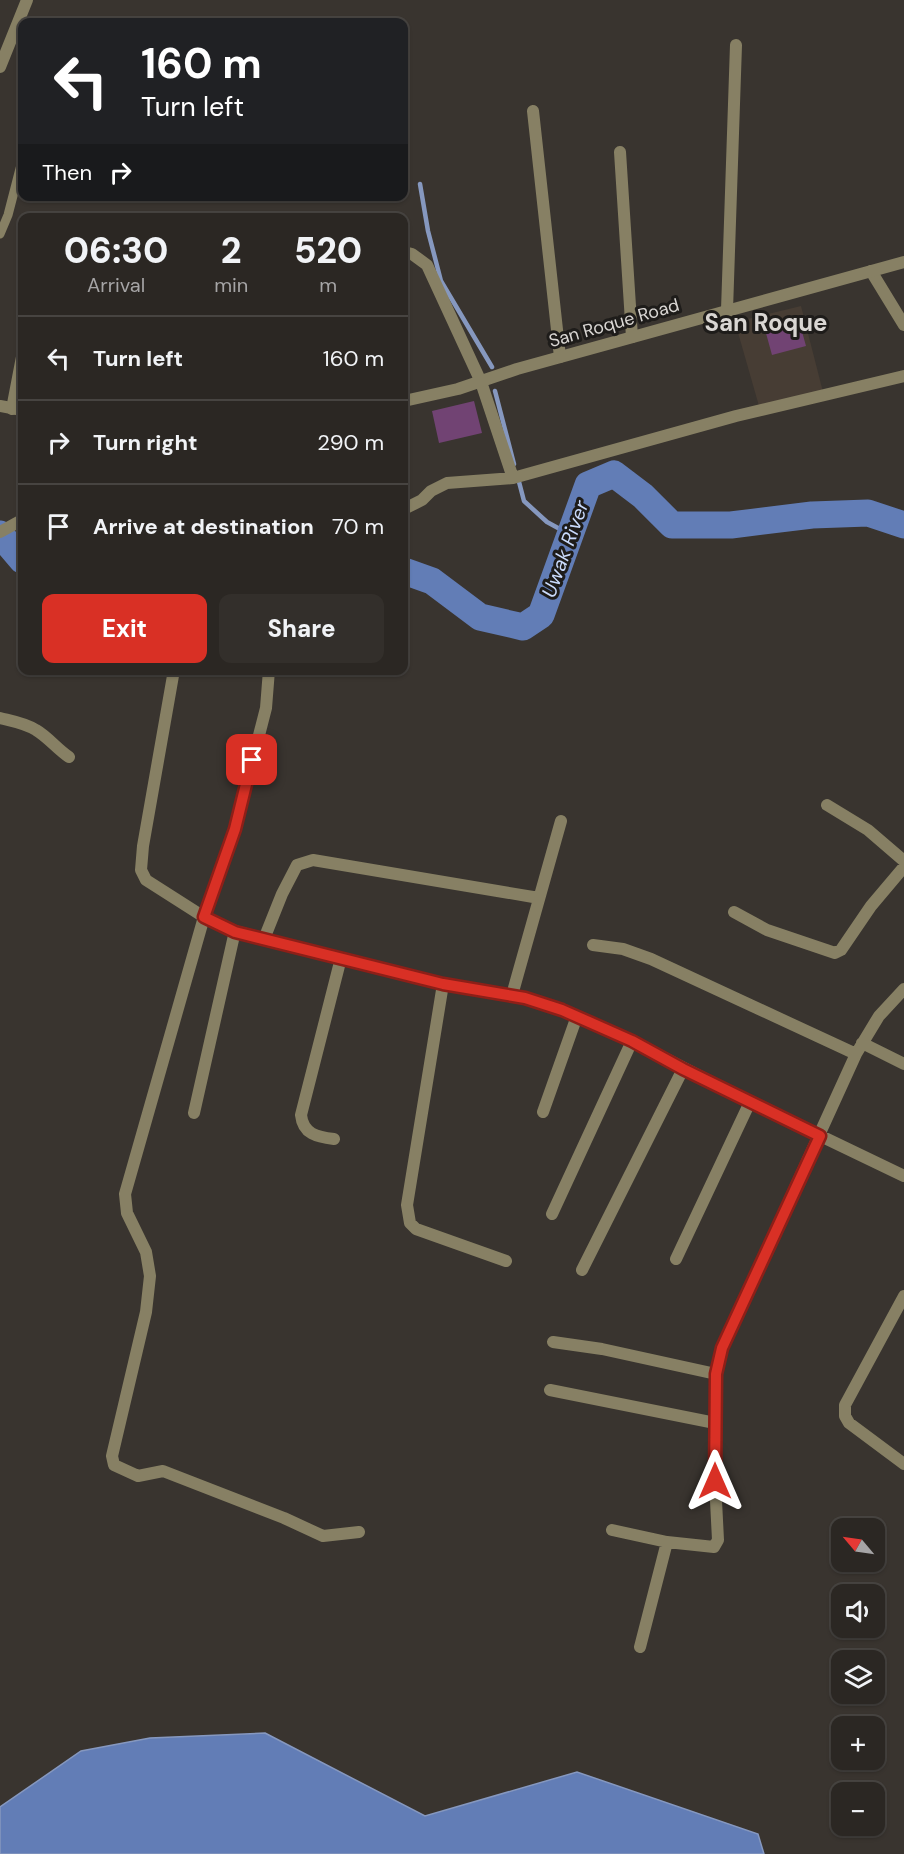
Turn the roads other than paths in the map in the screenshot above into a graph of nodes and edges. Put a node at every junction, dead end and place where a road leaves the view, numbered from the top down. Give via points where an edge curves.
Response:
1 (27, 0) edge
2 (20, 18) edge
3 (18, 22) edge
4 (736, 45) dead end
5 (0, 67) edge
6 (533, 111) dead end
7 (620, 152) dead end
8 (18, 176) edge
9 (0, 234) edge
10 (408, 253) edge
11 (904, 262) edge
12 (871, 271) junction
13 (727, 310) junction
14 (904, 325) edge
15 (632, 337) junction
16 (560, 357) junction
17 (18, 376) edge
18 (904, 376) edge
19 (481, 382) junction
20 (408, 400) edge
21 (11, 408) edge
22 (513, 478) junction
23 (408, 507) edge
24 (18, 522) edge
25 (0, 532) edge
26 (173, 675) edge
27 (269, 675) edge
28 (0, 717) edge
29 (69, 757) dead end
30 (828, 805) dead end
31 (561, 821) dead end
32 (904, 861) edge
33 (904, 867) edge
34 (539, 898) junction
35 (734, 912) dead end
36 (204, 917) junction
37 (235, 932) junction
38 (264, 939) junction
39 (593, 945) dead end
40 (341, 958) junction
41 (443, 984) junction
42 (904, 989) edge
43 (512, 995) junction
44 (577, 1016) junction
45 (632, 1041) junction
46 (859, 1049) junction
47 (904, 1064) edge
48 (683, 1069) junction
49 (750, 1102) junction
50 (543, 1112) dead end
51 (194, 1113) dead end
52 (820, 1136) junction
53 (334, 1139) dead end
54 (904, 1176) edge
55 (552, 1215) dead end
56 (676, 1259) dead end
57 (506, 1261) dead end
58 (582, 1270) dead end
59 (904, 1296) edge
60 (553, 1342) dead end
61 (716, 1374) junction
62 (550, 1390) dead end
63 (715, 1423) junction
64 (904, 1464) edge
65 (612, 1530) dead end
66 (359, 1532) dead end
67 (667, 1542) junction
68 (640, 1647) dead end

1 - 2 street
3 - 5 street
4 - 13 street
6 - 16 street
7 - 15 street
8 - 9 lane
10 - 19 street via 428,265
11 - 12 street, San Roque Road
12 - 13 street, San Roque Road
12 - 14 street
13 - 15 street, San Roque Road
15 - 16 street, San Roque Road
16 - 19 street, San Roque Road
17 - 21 street
18 - 22 street via 736,416
19 - 20 street, San Roque Road
19 - 22 street
22 - 23 street via 447,483
24 - 25 street
26 - 36 street via 141,870 146,880
27 - 36 street via 266,708 235,829
28 - 29 street via 37,730
30 - 32 street via 868,830
31 - 34 street
33 - 35 street via 835,953 767,930
34 - 38 street via 313,860 297,865
34 - 43 street
36 - 37 street
36 - 66 street via 125,1194 127,1213 146,1252 150,1276 146,1312 112,1456 114,1465 138,1476 163,1471 323,1536
37 - 38 street
37 - 51 street
38 - 40 street
39 - 46 street via 651,959
40 - 41 street
40 - 53 street via 301,1115 306,1130
41 - 43 street
41 - 57 street via 407,1206 410,1223 416,1229
42 - 46 street via 879,1016
43 - 44 street
44 - 45 street
44 - 50 street
45 - 48 street
45 - 55 street
46 - 47 street
46 - 52 street
48 - 49 street
48 - 58 street
49 - 52 street
49 - 56 street
52 - 54 street
52 - 61 street via 736,1315
59 - 64 street via 844,1410 849,1423
60 - 61 street
61 - 63 street
62 - 63 street
63 - 67 street via 718,1540 714,1547
65 - 67 street
67 - 68 street

